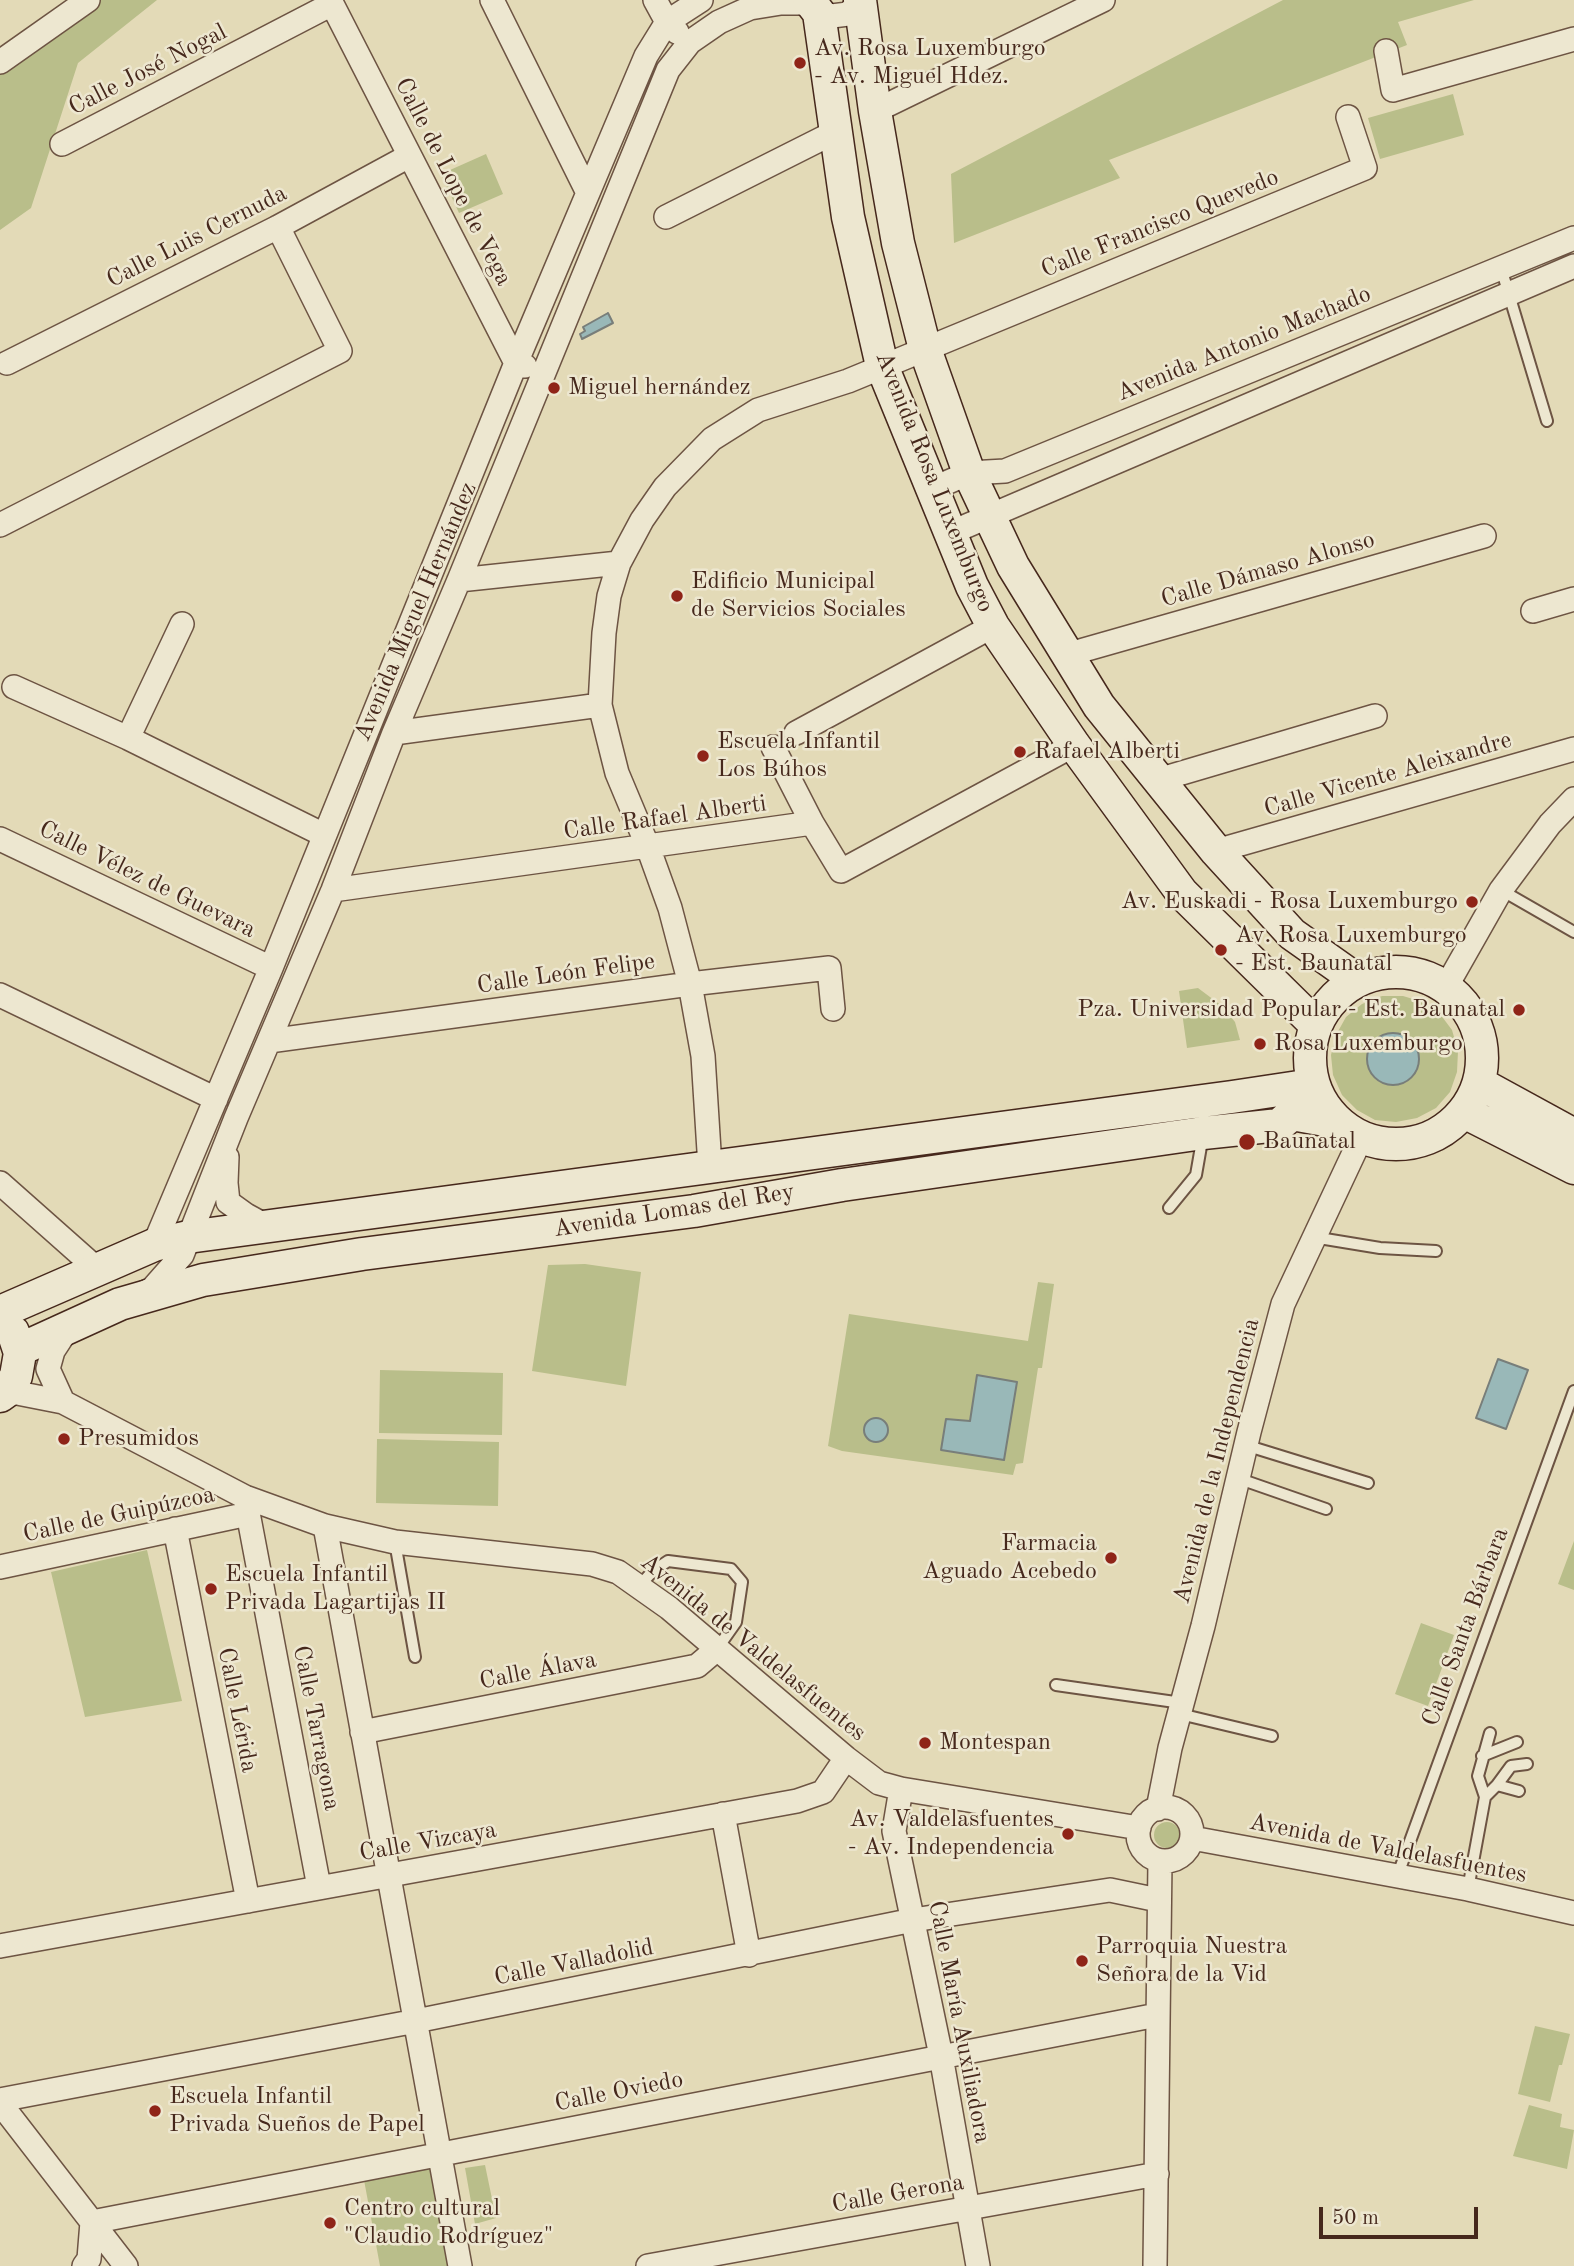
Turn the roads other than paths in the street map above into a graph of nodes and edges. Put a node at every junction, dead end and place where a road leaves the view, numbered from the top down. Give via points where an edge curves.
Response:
1 (88, 0) edge
2 (492, 0) edge
3 (655, 0) edge
4 (702, 0) edge
5 (1103, 0) edge
6 (331, 2) edge
7 (860, 2) edge
8 (813, 5) edge
9 (667, 22) junction
10 (1574, 39) edge
11 (688, 45) junction
12 (1386, 51) dead end
13 (0, 62) edge
14 (875, 111) junction
15 (1348, 117) dead end
16 (835, 132) junction
17 (62, 144) dead end
18 (409, 156) junction
19 (588, 193) junction
20 (666, 217) dead end
21 (278, 226) junction
22 (1574, 238) edge
23 (1574, 266) edge
24 (1501, 268) junction
25 (1508, 293) junction
26 (925, 349) junction
27 (7, 363) dead end
28 (516, 363) junction
29 (882, 366) junction
30 (543, 372) junction
31 (1547, 421) dead end
32 (1034, 459) junction
33 (969, 473) junction
34 (1052, 488) junction
35 (932, 489) junction
36 (989, 516) junction
37 (0, 525) edge
38 (950, 533) junction
39 (1484, 536) dead end
40 (619, 563) junction
41 (460, 580) junction
42 (1574, 599) edge
43 (1533, 611) dead end
44 (182, 624) dead end
45 (993, 626) junction
46 (1066, 655) junction
47 (14, 687) dead end
48 (600, 705) junction
49 (1375, 716) dead end
50 (394, 733) junction
51 (796, 733) dead end
52 (128, 738) junction
53 (1073, 745) junction
54 (773, 747) dead end
55 (1574, 749) edge
56 (1158, 780) junction
57 (1574, 799) edge
58 (812, 823) junction
59 (324, 835) junction
60 (0, 839) edge
61 (648, 847) junction
62 (1216, 851) junction
63 (333, 890) junction
64 (1501, 890) junction
65 (1574, 932) edge
66 (271, 968) junction
67 (1357, 980) junction
68 (691, 984) junction
69 (1446, 987) junction
70 (0, 995) edge
71 (833, 1009) dead end
72 (1315, 1024) junction
73 (270, 1041) junction
74 (1479, 1083) junction
75 (1312, 1085) junction
76 (216, 1099) junction
77 (1464, 1112) junction
78 (1348, 1130) junction
79 (1203, 1133) junction
80 (1574, 1135) edge
81 (229, 1136) junction
82 (710, 1167) junction
83 (1574, 1168) edge
84 (0, 1183) edge
85 (1170, 1208) dead end
86 (268, 1227) junction
87 (188, 1237) junction
88 (1313, 1237) junction
89 (154, 1245) junction
90 (1436, 1251) dead end
91 (97, 1269) junction
92 (120, 1304) junction
93 (0, 1312) edge
94 (0, 1318) edge
95 (68, 1328) junction
96 (19, 1352) junction
97 (1574, 1391) edge
98 (4, 1394) edge
99 (63, 1402) junction
100 (1245, 1445) junction
101 (1237, 1478) junction
102 (1368, 1483) dead end
103 (247, 1505) junction
104 (1326, 1509) dead end
105 (325, 1526) junction
106 (175, 1530) junction
107 (395, 1542) junction
108 (0, 1567) edge
109 (640, 1585) junction
110 (718, 1649) junction
111 (415, 1657) dead end
112 (1056, 1685) dead end
113 (1181, 1708) junction
114 (362, 1732) junction
115 (1490, 1733) dead end
116 (1272, 1735) dead end
117 (1517, 1742) dead end
118 (1482, 1756) junction
119 (846, 1758) junction
120 (1527, 1764) dead end
121 (1497, 1785) junction
122 (901, 1788) junction
123 (1518, 1791) dead end
124 (1485, 1797) junction
125 (1158, 1809) junction
126 (723, 1814) junction
127 (1139, 1828) junction
128 (1192, 1838) junction
129 (1160, 1861) junction
130 (389, 1877) junction
131 (1397, 1877) junction
132 (319, 1888) junction
133 (1468, 1889) junction
134 (1158, 1899) junction
135 (248, 1901) junction
136 (1574, 1913) edge
137 (913, 1920) junction
138 (0, 1946) edge
139 (749, 1955) junction
140 (1157, 2015) junction
141 (416, 2021) junction
142 (941, 2056) junction
143 (0, 2101) edge
144 (439, 2153) junction
145 (1157, 2174) junction
146 (968, 2208) junction
147 (92, 2222) junction
148 (84, 2266) edge
149 (126, 2266) edge
150 (460, 2266) edge
151 (648, 2266) edge
152 (978, 2266) edge
153 (1155, 2266) edge

1 - 13 street
2 - 19 street
3 - 9 street
4 - 9 street, Avenida Miguel Hernández
5 - 14 street
6 - 17 street, Calle José Nogal
6 - 18 street, Calle de Lope de Vega
7 - 8 street, Avenida Miguel Hernández via 848,14 832,16
7 - 14 main road, Avenida Rosa Luxemburgo
8 - 11 street, Avenida Miguel Hernández via 780,3 750,8 719,22
8 - 16 main road, Avenida Rosa Luxemburgo
9 - 11 street
9 - 19 street, Avenida Miguel Hernández via 646,56
10 - 12 street via 1393,90
11 - 30 street, Avenida Miguel Hernández via 668,70
14 - 26 main road, Avenida Rosa Luxemburgo via 898,243
15 - 26 street, Calle Francisco Quevedo via 1365,168
16 - 20 street
16 - 29 main road, Avenida Rosa Luxemburgo via 848,217
18 - 21 street, Calle Luis Cernuda
18 - 28 street, Calle de Lope de Vega
19 - 28 street, Avenida Miguel Hernández
21 - 27 street, Calle Luis Cernuda
21 - 37 street via 340,351
22 - 24 street, Avenida Antonio Machado
23 - 25 street
24 - 25 lane
24 - 32 street, Avenida Antonio Machado
25 - 31 lane
25 - 34 street
26 - 29 street
26 - 33 main road, Avenida Rosa Luxemburgo
28 - 30 street
28 - 59 street, Avenida Miguel Hernández
29 - 35 main road, Avenida Rosa Luxemburgo
29 - 40 street via 758,410 712,439 665,487
30 - 41 street, Avenida Miguel Hernández
32 - 33 street, Avenida Antonio Machado via 1004,471
32 - 34 street
33 - 35 street, Avenida Antonio Machado
33 - 36 main road, Avenida Rosa Luxemburgo
34 - 36 street
35 - 38 main road, Avenida Rosa Luxemburgo
36 - 38 street
36 - 46 main road, Avenida Rosa Luxemburgo
38 - 45 main road, Avenida Rosa Luxemburgo
39 - 46 street, Calle Dámaso Alonso
40 - 41 street
40 - 48 street via 604,633
41 - 50 street, Avenida Miguel Hernández
42 - 43 street
44 - 52 street
45 - 51 street
45 - 53 main road, Avenida Rosa Luxemburgo
46 - 56 main road, Avenida Rosa Luxemburgo via 1099,706
47 - 52 street
48 - 50 street
48 - 61 street via 617,773
49 - 56 street
50 - 63 street, Avenida Miguel Hernández
52 - 59 street
53 - 58 street via 841,871
53 - 72 main road, Avenida Rosa Luxemburgo via 1182,893
54 - 58 street
55 - 62 street, Calle Vicente Aleixandre
56 - 62 main road, Avenida Rosa Luxemburgo
57 - 64 street
58 - 61 street, Calle Rafael Alberti
59 - 66 street, Avenida Miguel Hernández
60 - 66 street, Calle Vélez de Guevara
61 - 63 street, Calle Rafael Alberti
61 - 68 street
62 - 67 main road, Avenida Rosa Luxemburgo via 1292,934
63 - 73 street, Avenida Miguel Hernández
64 - 65 lane
64 - 69 street
66 - 76 street, Avenida Miguel Hernández
67 - 69 main road via 1387,971 1418,974
67 - 72 main road via 1332,998
68 - 71 street, Calle León Felipe via 829,968
68 - 73 street, Calle León Felipe
68 - 82 street via 703,1056
69 - 74 main road via 1466,1006 1478,1030 1483,1056
70 - 76 street
72 - 75 main road via 1308,1054
73 - 81 street, Avenida Miguel Hernández
74 - 77 main road
74 - 80 main road
75 - 78 main road via 1322,1105
75 - 82 main road, Avenida Lomas del Rey
76 - 89 street, Avenida Miguel Hernández
77 - 78 main road via 1443,1131 1417,1143 1388,1145
77 - 83 main road
78 - 79 main road, Avenida Lomas del Rey via 1292,1114 1279,1125
78 - 88 street, Avenida de la Independencia
79 - 85 lane via 1196,1175
79 - 92 main road, Avenida Lomas del Rey via 842,1185 694,1212 362,1254 203,1280
81 - 86 street via 229,1202
81 - 87 street, Avenida Miguel Hernández
82 - 86 main road, Avenida Lomas del Rey
84 - 91 street
86 - 87 main road, Avenida Lomas del Rey
87 - 89 main road, Avenida Lomas del Rey
87 - 92 street, Avenida Miguel Hernández via 182,1255 152,1289
88 - 90 lane
88 - 100 street, Avenida de la Independencia via 1283,1304
89 - 91 main road, Avenida Lomas del Rey
91 - 93 main road, Avenida Lomas del Rey
92 - 95 main road, Avenida Lomas del Rey
94 - 96 main road via 13,1331
95 - 96 main road, Avenida Lomas del Rey
95 - 99 street via 48,1369
96 - 98 main road via 16,1376
96 - 99 street
97 - 131 lane, Calle Santa Bárbara
98 - 99 street
99 - 103 street, Avenida de Valdelasfuentes
100 - 101 street, Avenida de la Independencia
100 - 102 lane
101 - 104 lane
101 - 113 street, Avenida de la Independencia
103 - 105 street, Avenida de Valdelasfuentes
103 - 106 street, Calle de Guipúzcoa
103 - 132 street, Calle Tarragona
105 - 107 street, Avenida de Valdelasfuentes
105 - 114 street
106 - 108 street, Calle de Guipúzcoa
106 - 135 street, Calle Lérida
107 - 109 street, Avenida de Valdelasfuentes via 592,1564
107 - 111 lane
109 - 110 street, Avenida de Valdelasfuentes
109 - 110 lane via 668,1561 731,1569 742,1582 736,1622
110 - 114 street, Calle Álava via 697,1666
110 - 119 street, Avenida de Valdelasfuentes
112 - 113 lane
113 - 116 lane
113 - 125 street, Avenida de la Independencia
114 - 130 street
115 - 118 lane
117 - 118 lane
118 - 124 lane via 1478,1776
119 - 122 street, Avenida de Valdelasfuentes via 879,1783
119 - 126 street, Calle Vizcaya via 822,1792
120 - 121 lane via 1511,1766
121 - 123 lane
121 - 124 lane
122 - 127 street, Avenida de Valdelasfuentes
122 - 137 street, Calle María Auxiliadora via 894,1831
124 - 133 lane
125 - 127 street via 1146,1815
125 - 128 street via 1181,1812 1191,1825
126 - 130 street, Calle Vizcaya
126 - 139 street
127 - 129 street via 1142,1847
128 - 129 street via 1181,1856
128 - 131 street, Avenida de Valdelasfuentes
129 - 134 street
130 - 132 street, Calle Vizcaya
130 - 141 street
131 - 133 street, Avenida de Valdelasfuentes
132 - 135 street, Calle Vizcaya
133 - 136 street, Avenida de Valdelasfuentes
134 - 137 street, Calle Valladolid via 1110,1890
134 - 140 street
135 - 138 street, Calle Vizcaya
137 - 139 street, Calle Valladolid
137 - 142 street, Calle María Auxiliadora
139 - 141 street, Calle Valladolid
140 - 142 street, Calle Oviedo
140 - 145 street
141 - 143 street, Calle Valladolid
141 - 144 street
142 - 144 street, Calle Oviedo
142 - 146 street, Calle María Auxiliadora
143 - 147 street
144 - 147 street, Calle Oviedo
144 - 150 street
145 - 146 street, Calle Gerona
145 - 153 street
146 - 151 street, Calle Gerona
146 - 152 street, Calle María Auxiliadora
147 - 148 street via 89,2259
147 - 149 street

